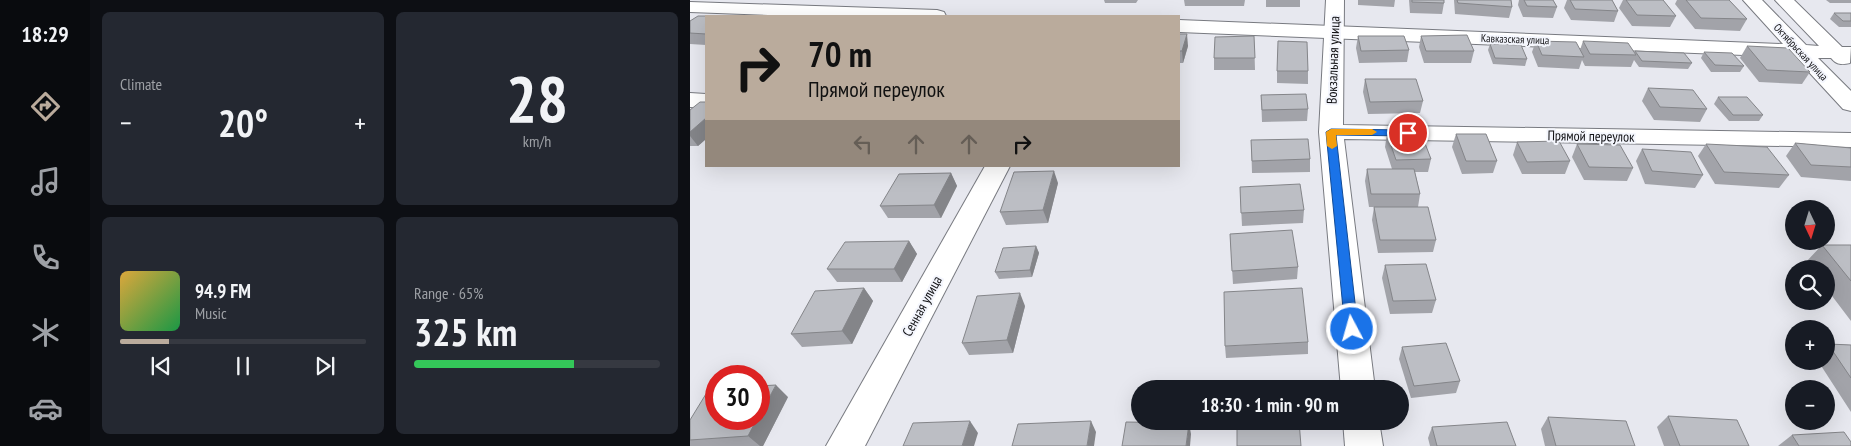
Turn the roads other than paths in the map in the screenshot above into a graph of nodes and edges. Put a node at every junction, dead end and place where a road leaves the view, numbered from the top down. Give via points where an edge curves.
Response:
1 (1335, 0) edge
2 (1752, 0) edge
3 (1784, 0) edge
4 (690, 7) edge
5 (910, 15) edge
6 (1180, 26) edge
7 (1332, 31) junction
8 (1799, 51) junction
9 (1843, 52) edge
10 (1851, 67) edge
11 (690, 100) edge
12 (705, 101) edge
13 (1851, 104) edge
14 (1331, 132) junction
15 (1851, 140) edge
16 (997, 167) edge
17 (1357, 380) edge
18 (1362, 430) edge
19 (846, 446) edge
20 (1364, 446) edge

1 - 7 main road, Вокзальная улица
2 - 8 main road, Октябрьская улица
3 - 9 main road, Октябрьская улица
4 - 5 main road
6 - 7 main road, Кавказская улица
7 - 8 main road, Кавказская улица
7 - 14 main road, Вокзальная улица
8 - 9 main road, Кавказская улица
8 - 13 main road, Октябрьская улица
9 - 10 main road, Октябрьская улица
11 - 12 main road
14 - 15 main road, Прямой переулок
14 - 17 main road, Вокзальная улица
16 - 19 main road, Сенная улица
18 - 20 main road

